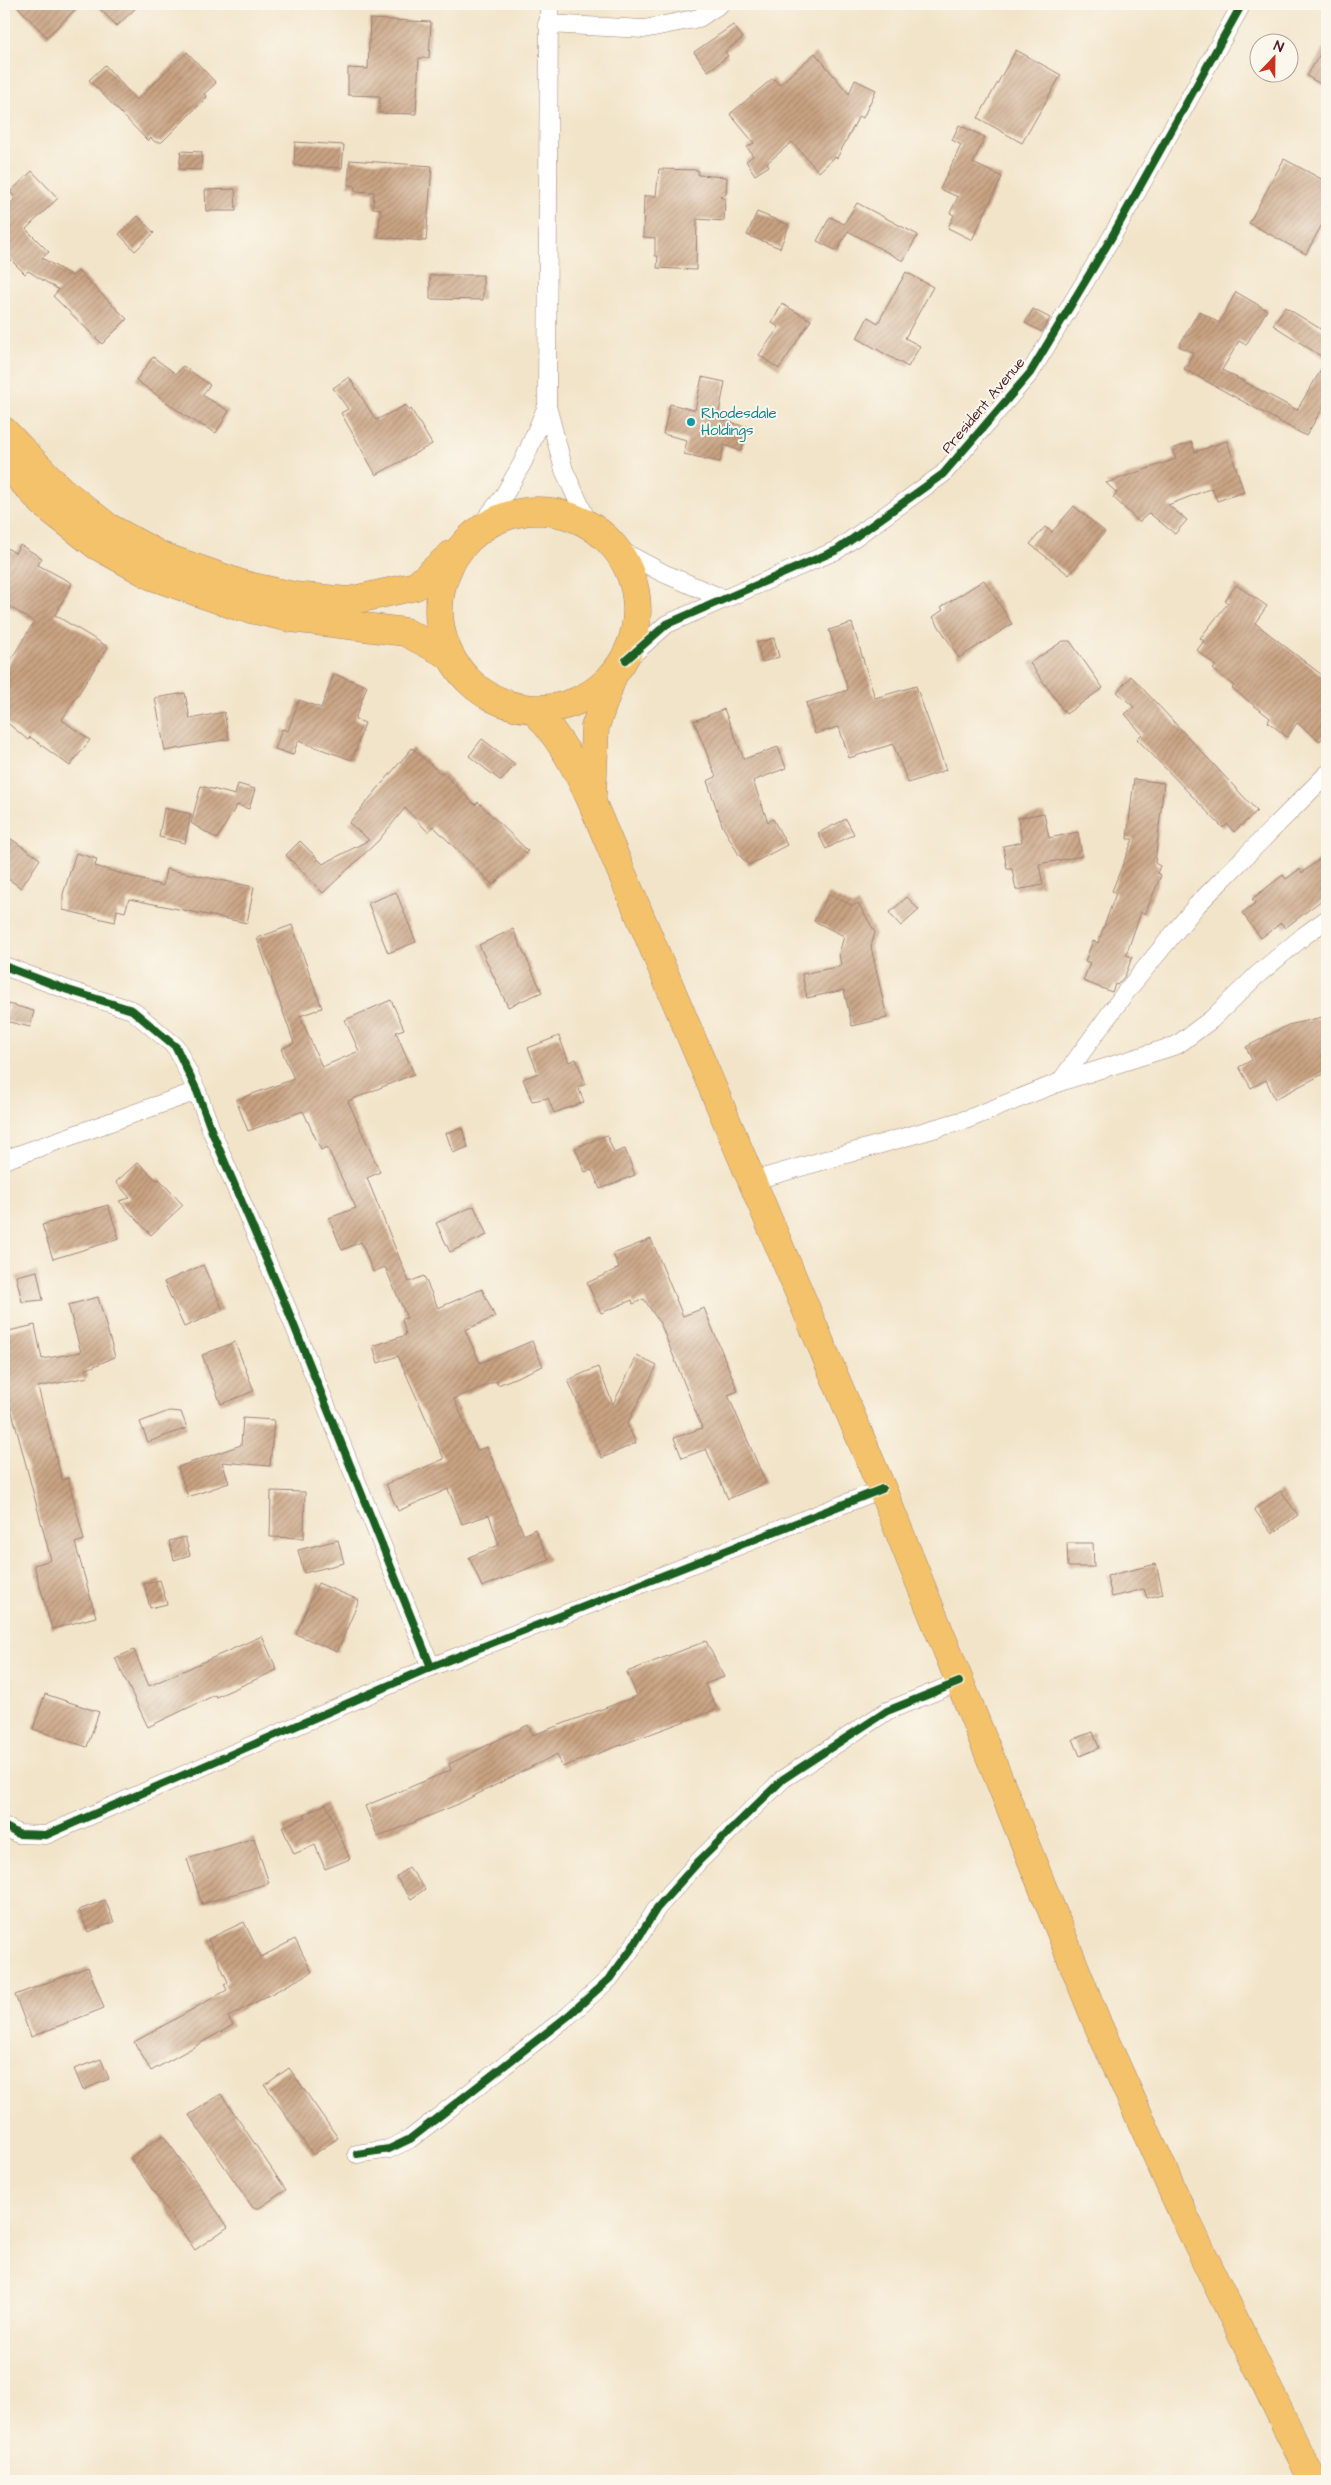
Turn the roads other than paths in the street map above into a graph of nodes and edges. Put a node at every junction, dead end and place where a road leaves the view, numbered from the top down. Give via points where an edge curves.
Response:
1 (549, 4) edge
2 (720, 4) edge
3 (1242, 4) edge
4 (547, 24) junction
5 (547, 406) junction
6 (4, 431) edge
7 (4, 462) edge
8 (590, 524) junction
9 (467, 540) junction
10 (616, 548) junction
11 (724, 598) junction
12 (449, 655) junction
13 (619, 669) junction
14 (534, 710) junction
15 (1327, 774) edge
16 (591, 800) junction
17 (1327, 919) edge
18 (4, 966) edge
19 (1060, 1082) junction
20 (197, 1091) junction
21 (4, 1160) edge
22 (752, 1181) junction
23 (882, 1489) junction
24 (431, 1667) junction
25 (959, 1682) junction
26 (4, 1826) edge
27 (356, 2154) dead end
28 (1313, 2481) edge

1 - 4 street
2 - 4 street via 699,18 644,30
3 - 11 street, President Avenue via 1110,240 1030,373 943,474 837,550
4 - 5 street
5 - 8 street via 564,470
5 - 9 street via 508,488
6 - 9 highway via 60,489 108,527 161,556 244,585 294,596 349,601 416,586
7 - 12 highway via 46,506 96,546 152,576 237,606 290,618 404,632
8 - 9 highway via 561,513 530,511 500,518
8 - 10 highway
9 - 12 highway via 446,571 439,599 440,628
10 - 11 street via 663,573
10 - 13 highway via 631,573 638,602 636,632
11 - 13 street, President Avenue via 668,624
12 - 14 highway via 464,677 485,694 508,705
13 - 14 highway via 590,696 563,707
13 - 16 highway via 595,727
14 - 16 highway via 556,733
15 - 19 street via 1197,905 1125,993
16 - 22 highway
17 - 19 street via 1256,976 1212,1019 1177,1045
18 - 20 street via 132,1010 176,1047
19 - 22 street via 968,1119
20 - 21 street
20 - 24 street
22 - 23 highway
23 - 24 street
23 - 25 highway
24 - 26 street via 46,1834 18,1834
25 - 27 street via 887,1711 784,1779 699,1861 657,1908 610,1978 568,2016 410,2139 389,2149
25 - 28 highway via 1098,2025 1189,2225

